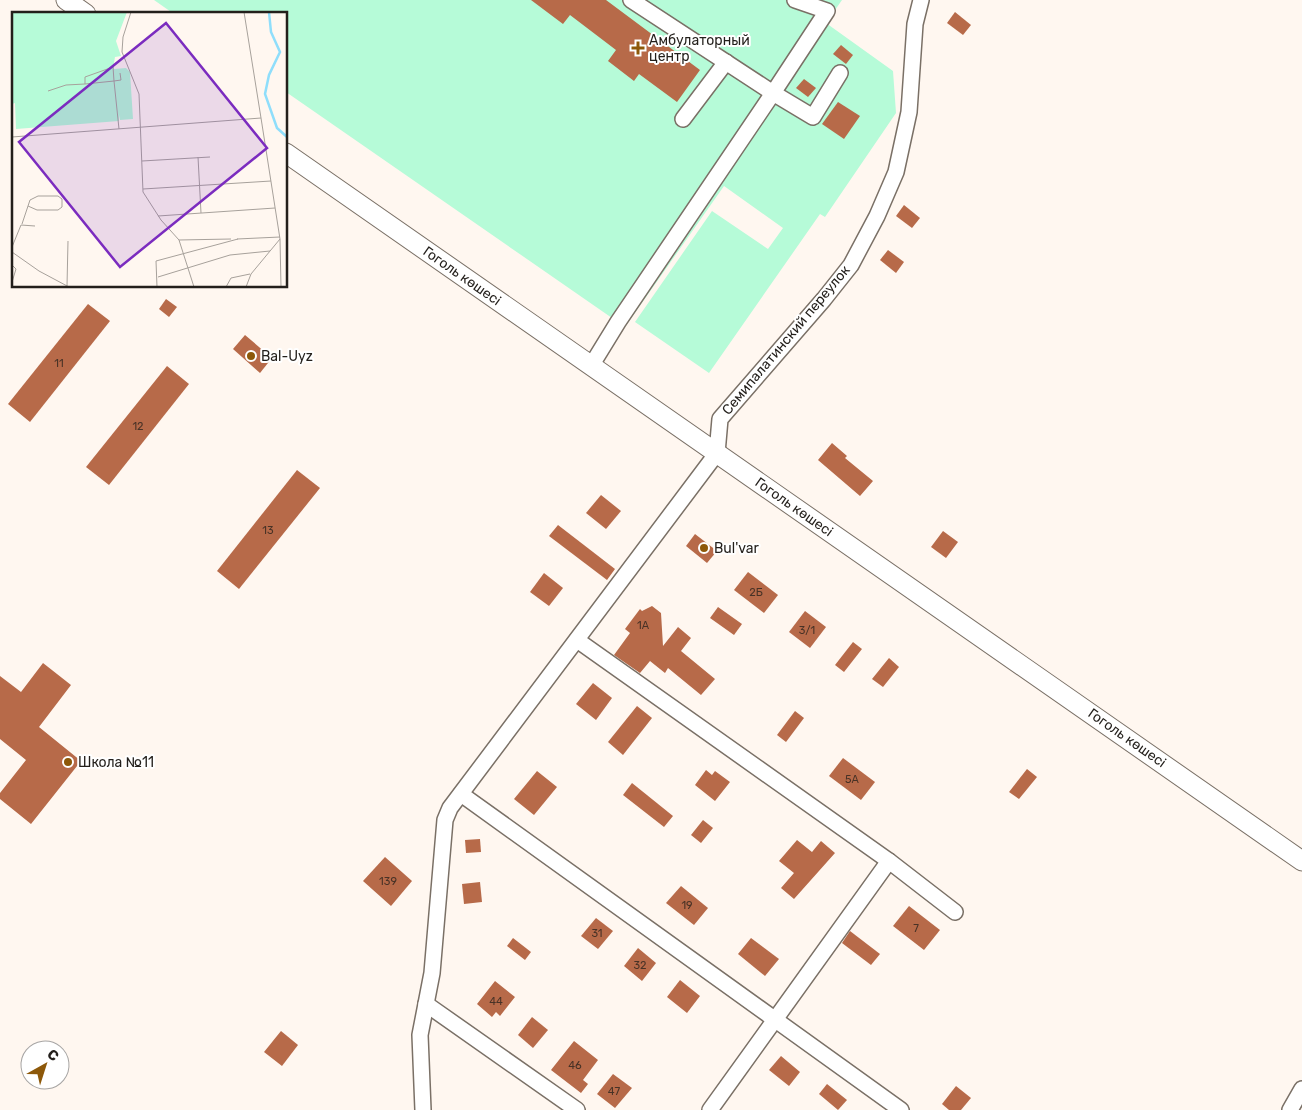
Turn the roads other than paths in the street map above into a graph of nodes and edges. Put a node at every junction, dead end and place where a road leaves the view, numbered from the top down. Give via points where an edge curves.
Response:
1 (66, 0) edge
2 (631, 0) edge
3 (796, 0) edge
4 (921, 0) edge
5 (83, 12) edge
6 (726, 62) junction
7 (840, 74) dead end
8 (773, 93) junction
9 (683, 119) dead end
10 (288, 154) edge
11 (591, 366) junction
12 (717, 453) junction
13 (577, 640) junction
14 (461, 794) junction
15 (888, 861) junction
16 (1302, 861) edge
17 (955, 912) dead end
18 (426, 1004) junction
19 (774, 1019) junction
20 (1302, 1089) edge
21 (423, 1110) edge
22 (577, 1110) edge
23 (710, 1110) edge
24 (901, 1110) edge
25 (1290, 1110) edge

1 - 5 main road
2 - 6 street
3 - 8 street via 827,11
4 - 12 street, Семипалатинский переулок via 915,24 910,112 896,172 878,216 850,266 830,293 720,419
6 - 8 street
6 - 9 street
7 - 8 street via 813,117
8 - 11 street
10 - 11 main road, Гоголь көшесі
11 - 12 main road, Гоголь көшесі
12 - 13 street
12 - 16 main road, Гоголь көшесі
13 - 14 street
13 - 15 street
14 - 18 street via 445,820 432,973
14 - 19 street
15 - 17 street
15 - 19 street
18 - 21 street via 420,1035
18 - 22 street
19 - 23 street
19 - 24 street
20 - 25 street

